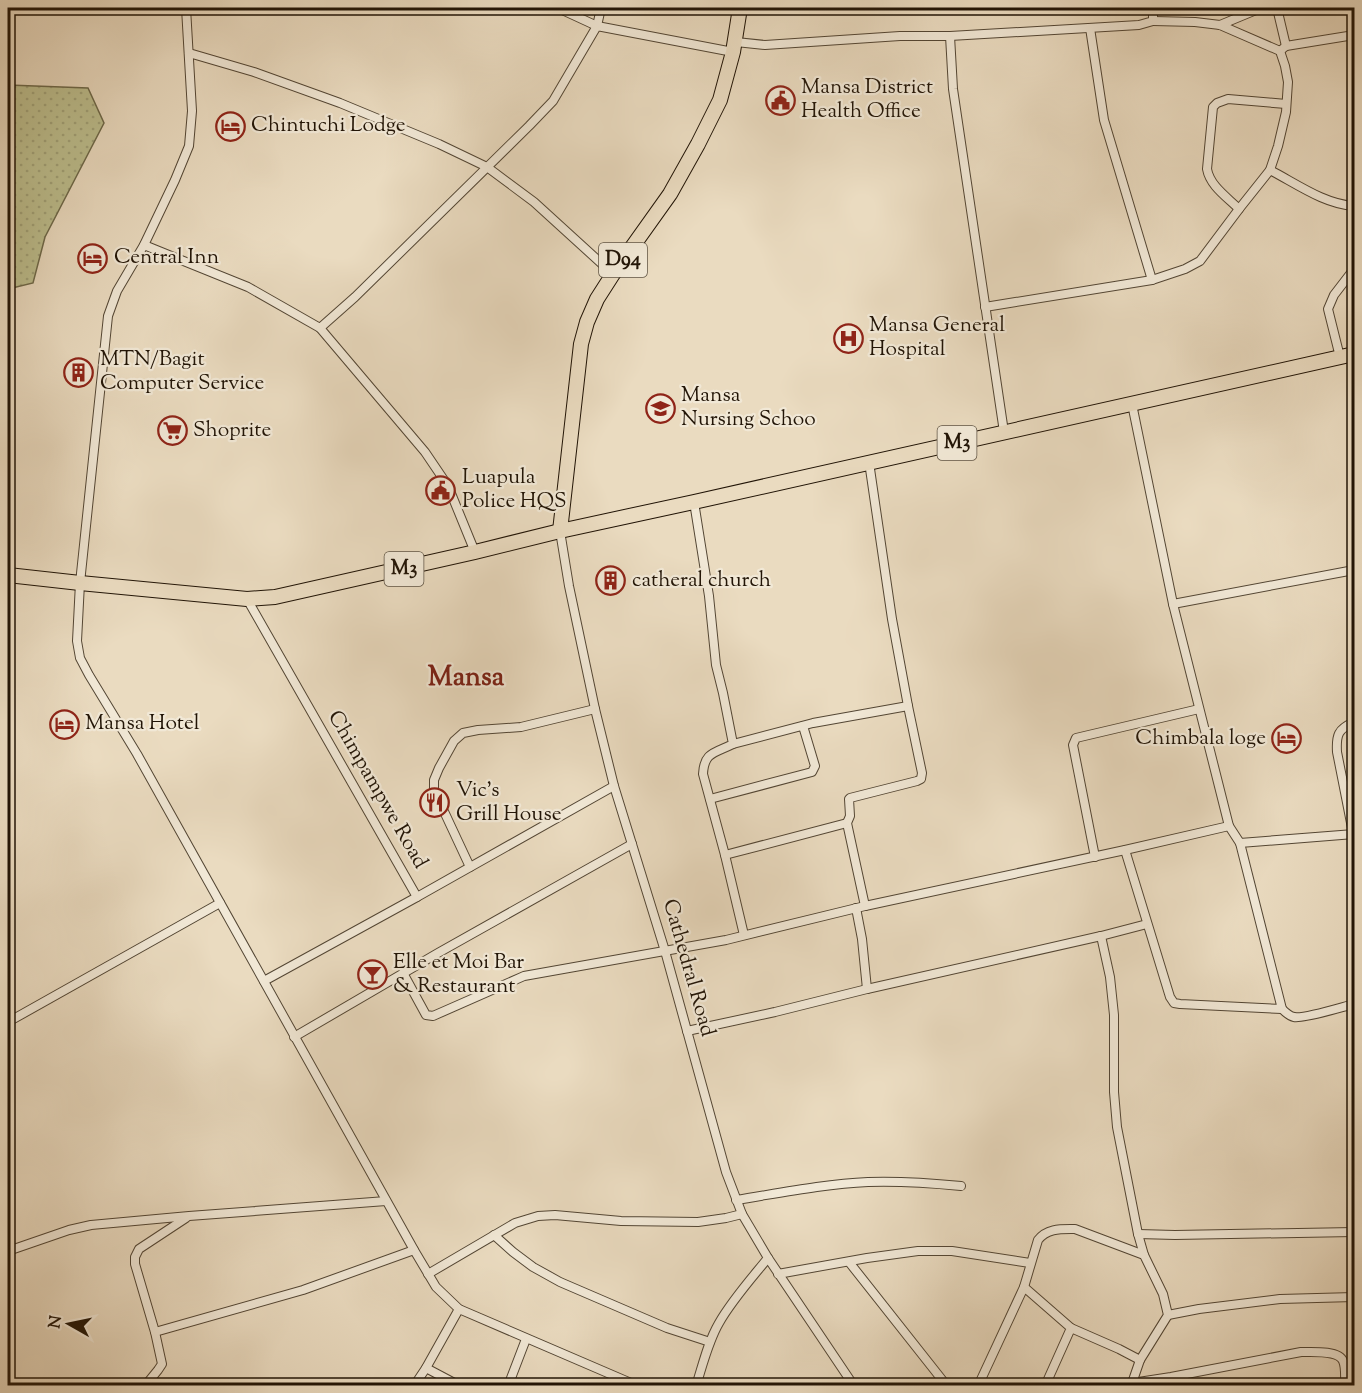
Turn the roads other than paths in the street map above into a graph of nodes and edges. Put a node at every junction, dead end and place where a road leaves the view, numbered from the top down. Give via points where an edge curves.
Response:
1 (186, 8) edge
2 (558, 8) edge
3 (601, 8) edge
4 (740, 8) edge
5 (1153, 8) edge
6 (1261, 8) edge
7 (1276, 8) edge
8 (1153, 21) junction
9 (1220, 25) junction
10 (597, 26) junction
11 (1090, 28) junction
12 (1354, 34) edge
13 (950, 36) junction
14 (735, 47) junction
15 (1283, 49) junction
16 (189, 53) junction
17 (1286, 104) junction
18 (487, 167) junction
19 (1270, 170) junction
20 (1354, 206) edge
21 (1239, 209) junction
22 (144, 244) junction
23 (1354, 269) edge
24 (613, 274) junction
25 (1152, 280) junction
26 (985, 308) junction
27 (320, 328) junction
28 (1354, 354) edge
29 (1340, 357) junction
30 (1132, 404) junction
31 (1004, 432) junction
32 (869, 462) junction
33 (694, 502) junction
34 (560, 531) junction
35 (475, 552) junction
36 (1354, 570) edge
37 (8, 575) edge
38 (80, 583) junction
39 (247, 599) junction
40 (1173, 604) junction
41 (908, 706) junction
42 (595, 709) junction
43 (1199, 709) junction
44 (1354, 722) edge
45 (803, 726) junction
46 (733, 744) junction
47 (614, 786) junction
48 (710, 799) junction
49 (848, 823) junction
50 (1229, 826) junction
51 (1354, 836) edge
52 (1240, 843) junction
53 (632, 844) junction
54 (1125, 850) junction
55 (725, 855) junction
56 (1095, 857) junction
57 (470, 867) junction
58 (417, 897) junction
59 (219, 903) junction
60 (860, 907) junction
61 (1147, 924) junction
62 (744, 935) junction
63 (1101, 936) junction
64 (665, 951) junction
65 (403, 974) junction
66 (264, 981) junction
67 (867, 989) junction
68 (1354, 1004) edge
69 (1282, 1009) junction
70 (8, 1022) edge
71 (687, 1031) junction
72 (294, 1037) junction
73 (961, 1186) dead end
74 (736, 1200) junction
75 (386, 1201) junction
76 (742, 1214) junction
77 (189, 1216) junction
78 (1354, 1232) edge
79 (1138, 1234) junction
80 (494, 1235) junction
81 (414, 1250) junction
82 (8, 1251) edge
83 (1144, 1255) junction
84 (768, 1258) junction
85 (849, 1262) junction
86 (1030, 1263) junction
87 (428, 1274) junction
88 (778, 1274) junction
89 (1024, 1287) junction
90 (1354, 1297) edge
91 (459, 1309) junction
92 (1168, 1315) junction
93 (1071, 1328) junction
94 (155, 1332) junction
95 (526, 1339) junction
96 (710, 1342) junction
97 (1140, 1360) junction
98 (426, 1368) junction
99 (1132, 1384) edge
100 (145, 1386) edge
101 (414, 1386) edge
102 (460, 1386) edge
103 (508, 1386) edge
104 (638, 1386) edge
105 (696, 1386) edge
106 (854, 1386) edge
107 (946, 1386) edge
108 (978, 1386) edge
109 (1045, 1386) edge
110 (1345, 1386) edge

1 - 16 street
2 - 10 street
3 - 10 street
4 - 14 main road, D94
5 - 8 street
6 - 9 street
7 - 15 street
8 - 9 street
8 - 11 street
9 - 15 street
10 - 14 street
10 - 18 street via 552,100
11 - 13 street
11 - 25 street via 1104,120
12 - 15 street
13 - 14 street
13 - 26 street via 953,89
14 - 24 main road, D94 via 720,100 698,144 670,194
15 - 17 street via 1288,82
16 - 18 street via 340,102
16 - 22 street via 189,146
17 - 19 street
17 - 21 street via 1228,99 1213,107 1208,176
18 - 24 street via 534,202
18 - 27 street
19 - 20 street via 1326,200
19 - 21 street
21 - 25 street via 1200,261
22 - 27 street via 248,286
22 - 38 street via 117,291 108,316
23 - 29 street via 1328,309
24 - 34 main road, D94 via 597,299 581,344
25 - 26 street
26 - 31 street
27 - 35 street via 425,452 448,486
28 - 29 main road, M3
29 - 30 main road, M3
30 - 31 main road, M3
30 - 40 street
31 - 32 main road, M3
32 - 33 main road, M3
32 - 41 street
33 - 34 main road, M3
33 - 46 street via 716,665
34 - 35 main road, M3
34 - 42 street, Cathedral Road
35 - 39 main road, M3 via 275,597
36 - 40 street
37 - 38 main road, M3
38 - 39 main road, M3
38 - 59 street via 80,658
39 - 58 street, Chimpampwe Road
40 - 43 street
41 - 45 street
41 - 49 street via 921,779 850,798
42 - 47 street, Cathedral Road
42 - 57 street via 521,727 478,729 463,733 454,741 434,780 434,790
43 - 50 street
43 - 56 street via 1076,738 1073,745
44 - 51 street via 1339,733 1336,741
45 - 46 street
45 - 48 street via 815,766 812,772
46 - 48 street via 705,760 703,774
47 - 53 street, Cathedral Road
47 - 57 street, Chimpampwe Road
48 - 55 street
49 - 55 street
49 - 60 street
50 - 52 street
50 - 54 street
51 - 52 street
52 - 69 street
53 - 64 street, Cathedral Road
53 - 65 street
54 - 56 street
54 - 61 street
55 - 62 street
56 - 60 street
57 - 58 street, Chimpampwe Road
58 - 66 street
59 - 66 street
59 - 70 street
60 - 62 street
60 - 67 street
61 - 63 street
61 - 69 street via 1174,1002
62 - 64 street
63 - 67 street
63 - 79 street via 1114,1015 1117,1127
64 - 65 street via 524,976 429,1016
64 - 71 street, Cathedral Road
65 - 72 street
66 - 72 street
67 - 71 street
68 - 69 street via 1303,1017 1294,1017
71 - 74 street, Cathedral Road
72 - 75 street
73 - 74 street via 868,1182
74 - 76 street, Cathedral Road
75 - 77 street
75 - 81 street
76 - 80 street via 698,1222 538,1216
76 - 84 street, Cathedral Road
77 - 82 street via 91,1225
77 - 94 street via 139,1249 135,1257
78 - 79 street
79 - 83 street
80 - 87 street
80 - 96 street via 533,1267 560,1282
81 - 87 street
81 - 94 street via 303,1290
83 - 86 street via 1075,1229 1064,1229 1042,1235
83 - 92 street via 1164,1294
84 - 88 street, Cathedral Road
84 - 96 street via 725,1314
85 - 86 street via 918,1251 952,1251
85 - 88 street
85 - 107 street
86 - 89 street
87 - 91 street
88 - 106 street, Cathedral Road
89 - 93 street
89 - 108 street
90 - 92 street via 1280,1299
91 - 95 street
91 - 98 street
92 - 97 street
93 - 97 street
93 - 109 street
94 - 100 street via 162,1364
95 - 103 street
95 - 104 street
96 - 105 street
97 - 99 street
98 - 101 street
98 - 102 street
99 - 110 street via 1301,1352 1321,1352 1342,1358

